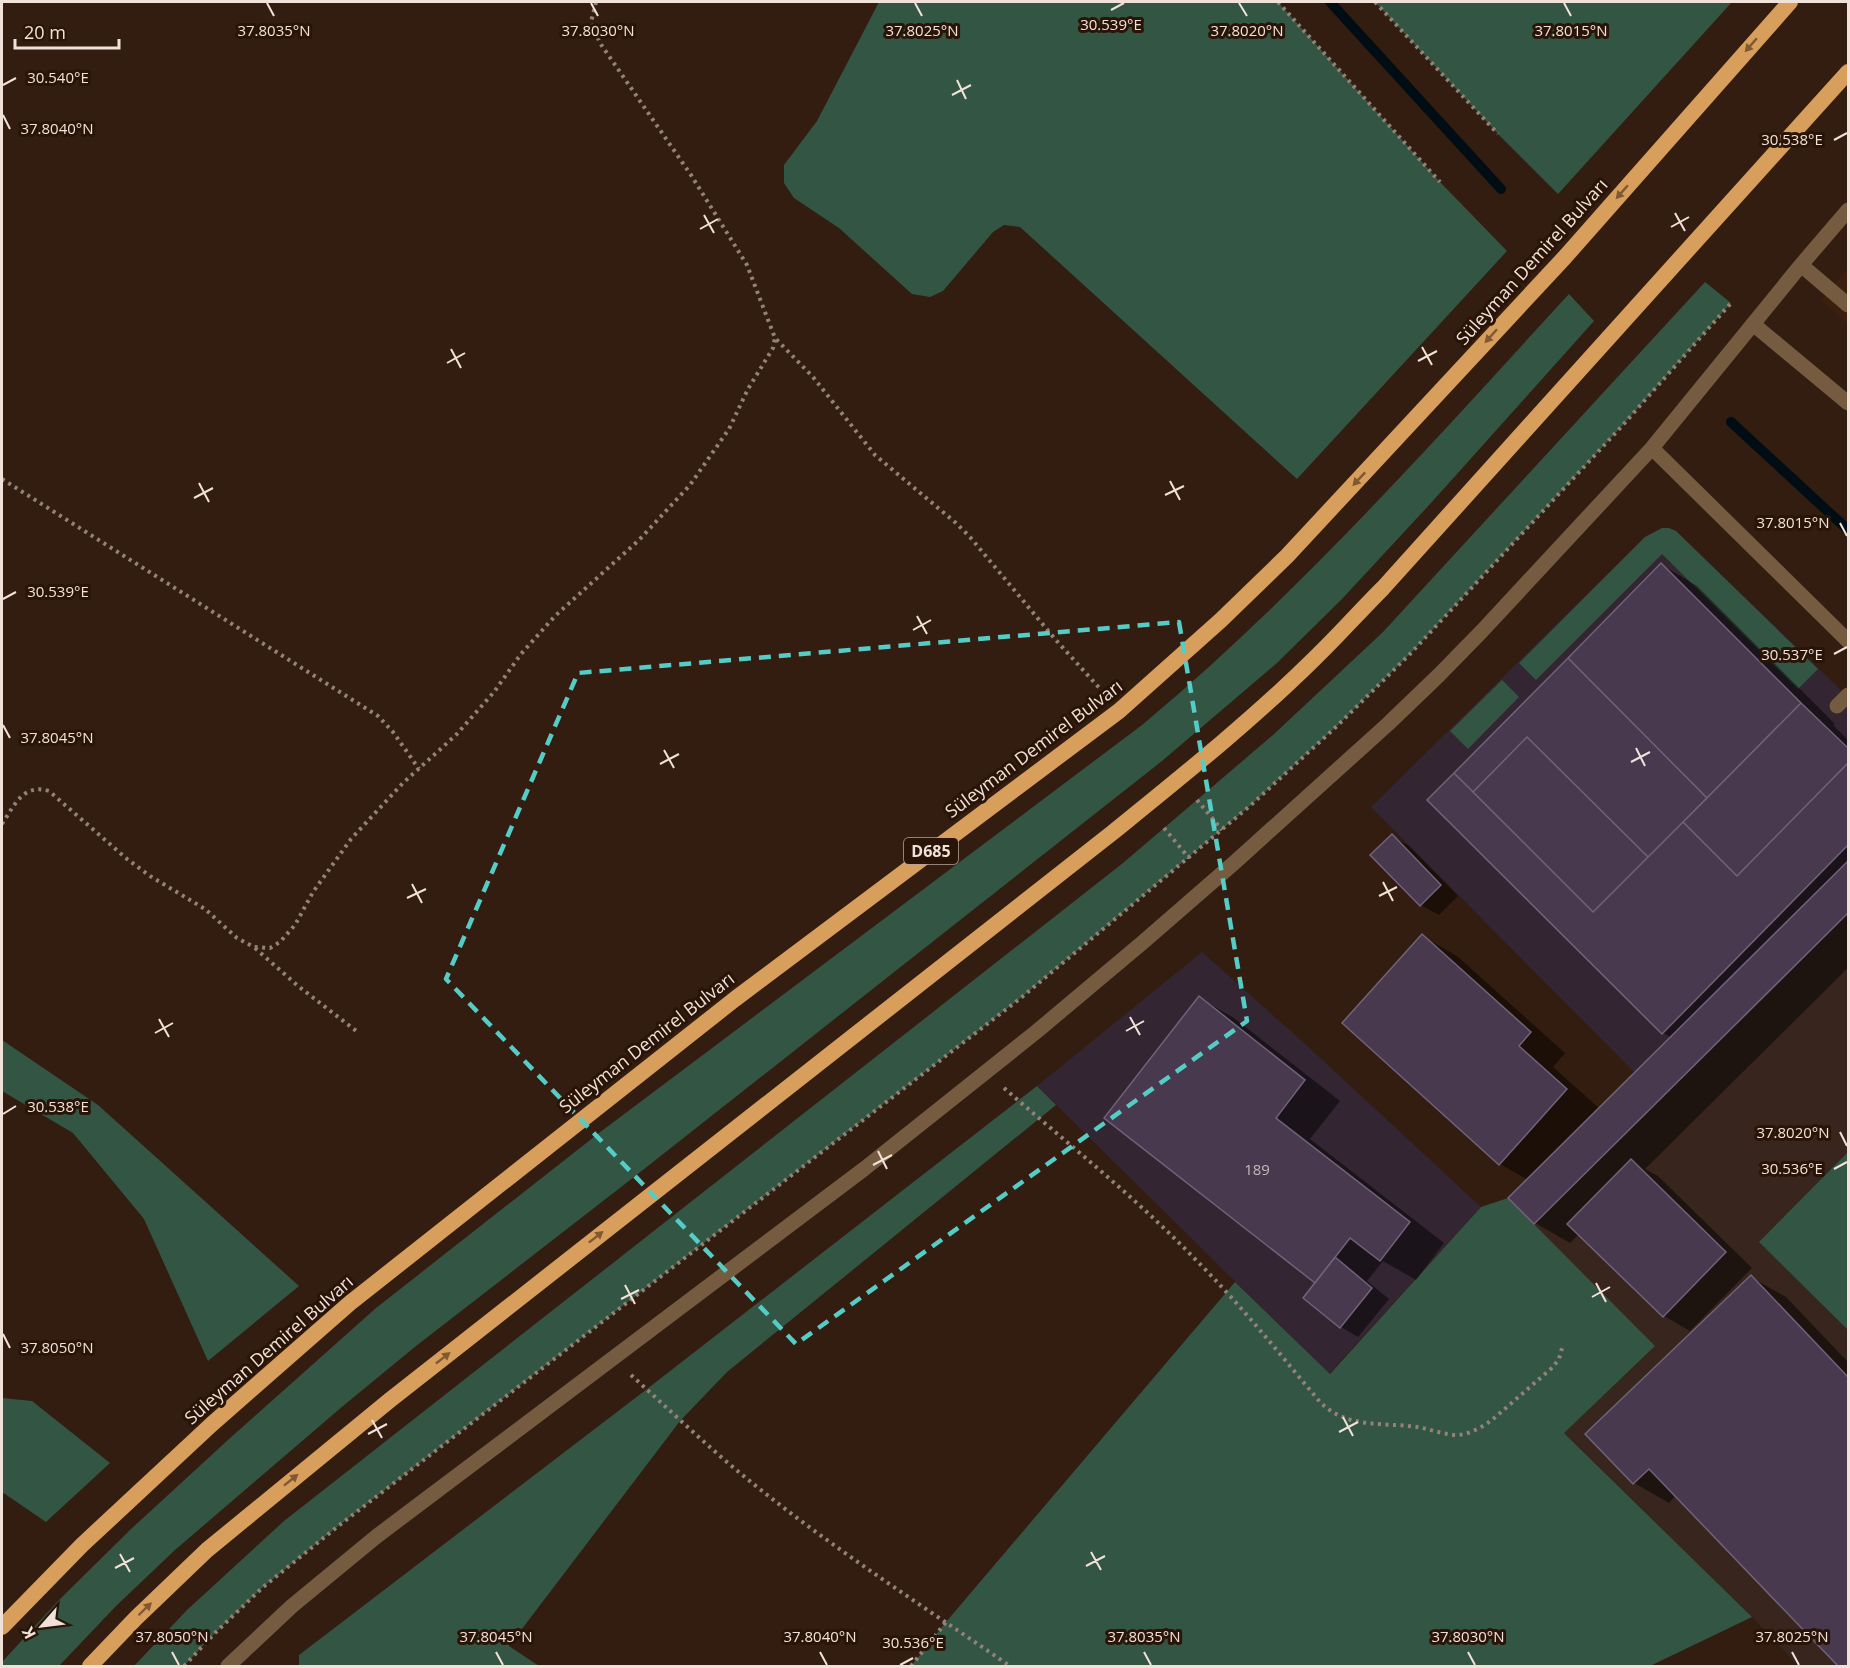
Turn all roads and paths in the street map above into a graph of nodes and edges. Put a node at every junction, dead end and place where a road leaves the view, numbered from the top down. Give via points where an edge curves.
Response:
1 (596, 2) edge
2 (1278, 2) edge
3 (1375, 2) edge
4 (1790, 2) edge
5 (1848, 72) edge
6 (1498, 134) dead end
7 (1440, 182) dead end
8 (1848, 210) edge
9 (1801, 265) junction
10 (1731, 303) dead end
11 (1848, 305) edge
12 (1753, 324) junction
13 (775, 338) junction
14 (1848, 404) edge
15 (1652, 448) junction
16 (2, 478) edge
17 (1848, 641) edge
18 (1848, 695) edge
19 (1837, 706) dead end
20 (1119, 711) junction
21 (419, 769) junction
22 (1197, 800) dead end
23 (2, 824) edge
24 (1164, 828) dead end
25 (1222, 830) junction
26 (1189, 858) junction
27 (254, 947) junction
28 (359, 1033) dead end
29 (986, 1071) junction
30 (1562, 1348) dead end
31 (613, 1359) junction
32 (946, 1622) junction
33 (2, 1627) edge
34 (90, 1666) edge
35 (184, 1666) edge
36 (228, 1666) edge
37 (911, 1666) edge
38 (1010, 1666) edge

1 - 13 path via 591,22 600,43 747,265
2 - 7 path
3 - 6 path
4 -> 20 highway, Süleyman Demirel Bulvarı / D685 via 1565,257 1295,548
34 -> 5 highway via 207,1550 292,1479 1113,833 1262,707 1383,588
8 - 9 street
9 - 11 street
9 - 12 street
10 - 25 path via 1411,653
12 - 14 street
12 - 15 street
13 - 20 path via 813,377 875,455 970,537
13 - 21 path via 729,429 690,485 639,540 555,616 478,711
15 - 17 street
15 - 29 street via 1482,631 1388,724 1142,944
16 - 21 path via 378,717
18 - 19 street
20 - 33 highway, Süleyman Demirel Bulvarı / D685 via 735,999 350,1303 82,1545
21 - 27 path via 351,839 280,942 270,948
22 - 25 path
23 - 27 path via 24,794 40,788 49,791 135,865 205,909 237,938
24 - 26 path
25 - 26 path
26 - 35 path via 1013,1003 337,1527 262,1588
27 - 28 path
29 - 30 path via 1196,1259 1328,1411 1343,1419 1459,1435 1469,1432 1492,1420 1553,1367
29 - 31 street via 864,1169
31 - 32 path via 762,1491
31 - 36 street via 377,1536 292,1606
32 - 37 path
32 - 38 path

